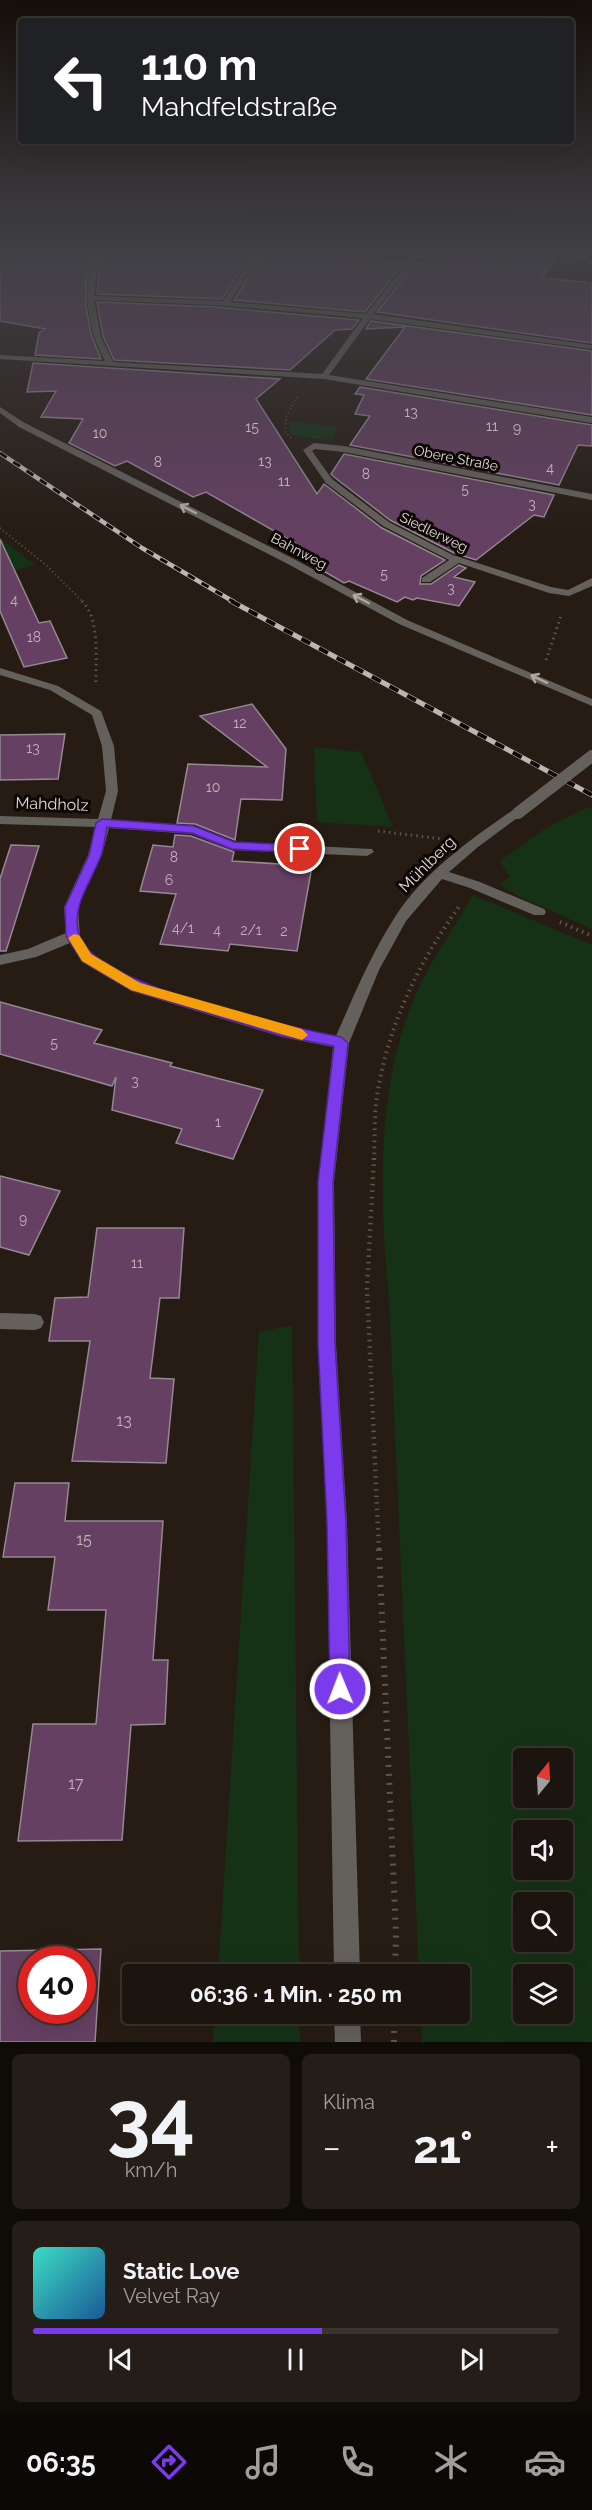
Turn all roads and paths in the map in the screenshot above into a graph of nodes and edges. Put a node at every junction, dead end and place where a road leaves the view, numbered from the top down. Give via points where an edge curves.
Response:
1 (98, 344) edge
2 (348, 344) edge
3 (0, 357) edge
4 (110, 363) junction
5 (324, 377) junction
6 (0, 409) edge
7 (592, 420) edge
8 (314, 446) junction
9 (592, 497) edge
10 (0, 528) edge
11 (457, 560) junction
12 (426, 580) dead end
13 (588, 585) edge
14 (568, 592) junction
15 (0, 671) edge
16 (540, 679) junction
17 (592, 703) edge
18 (97, 713) junction
19 (592, 756) edge
20 (0, 820) edge
21 (102, 823) junction
22 (367, 852) dead end
23 (439, 874) junction
24 (475, 885) junction
25 (539, 912) joint
26 (73, 936) junction
27 (592, 936) edge
28 (0, 960) edge
29 (341, 1043) junction
30 (0, 1321) edge
31 (35, 1322) dead end
32 (347, 1964) edge
33 (395, 1964) edge
34 (347, 2024) edge
35 (394, 2024) edge
36 (348, 2042) edge
37 (394, 2042) edge

1 - 4 street
2 - 5 street
3 - 4 street
4 - 5 street
5 - 7 street
5 - 8 path via 315,388 301,391 286,417 285,432
16 -> 6 street, Bahnweg via 404,622 22,425
8 - 9 street, Obere Straße
8 - 11 street, Siedlerweg via 307,450 328,481 386,524
10 - 18 path via 46,565 88,607 95,639
11 - 12 street
11 - 14 street, Siedlerweg via 549,590
13 - 14 street, Siedlerweg
14 - 16 path
15 - 18 street via 54,688
16 - 17 street, Bahnweg
18 - 21 street via 108,746 112,791
19 - 23 street, Mühlberg, bridge
20 - 21 street, Mahdholz
21 - 22 street, Mahdholz via 194,830 232,846
21 - 26 street via 95,855 71,907
23 - 24 street
23 - 29 street, Mühlberg via 401,918 372,970
24 - 25 street
24 - 33 path via 432,943 396,1018 377,1096 367,1288
25 - 27 path
26 - 28 street via 31,953
26 - 29 street via 87,958 136,987 282,1031
29 - 32 street, Mühlberg via 326,1182 326,1298 337,1523
30 - 31 street
34 - 36 street
35 - 37 path

